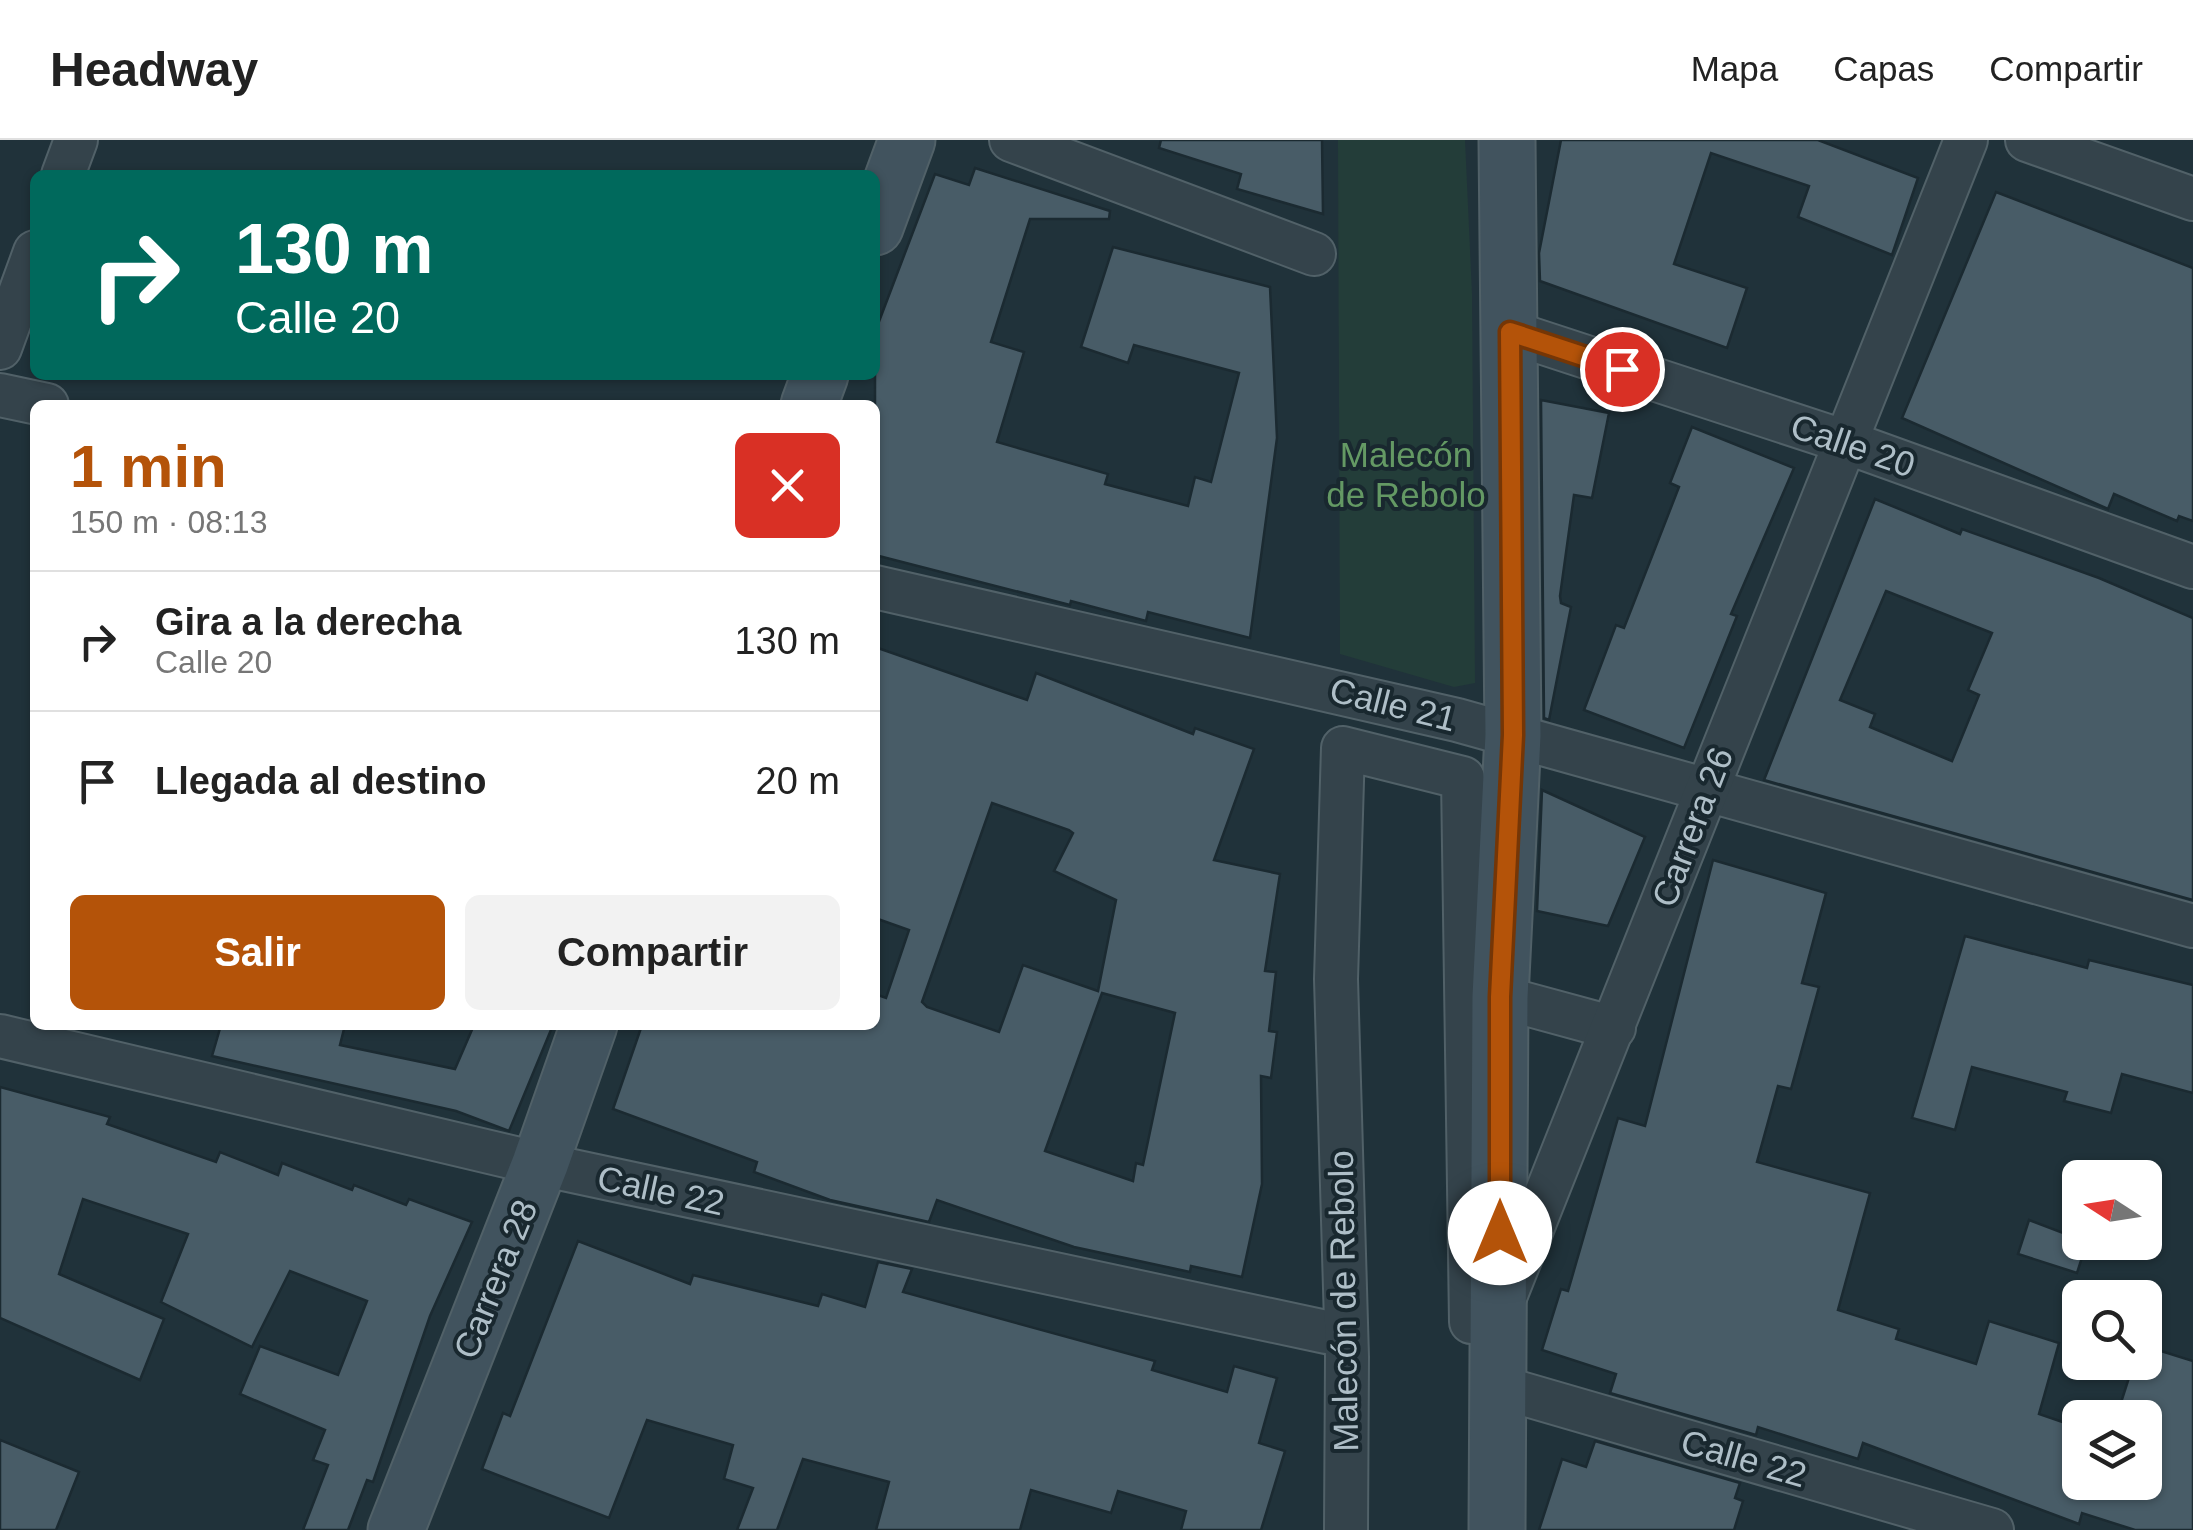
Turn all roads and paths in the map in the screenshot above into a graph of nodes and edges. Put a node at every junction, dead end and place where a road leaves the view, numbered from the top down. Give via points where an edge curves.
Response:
1 (76, 140) edge
2 (907, 140) edge
3 (1011, 140) edge
4 (1507, 140) edge
5 (1966, 140) edge
6 (2026, 140) edge
7 (65, 170) edge
8 (2193, 199) edge
9 (880, 213) edge
10 (1314, 254) dead end
11 (30, 266) edge
12 (1510, 332) junction
13 (0, 348) edge
14 (0, 395) edge
15 (30, 402) edge
16 (1846, 442) junction
17 (2193, 567) edge
18 (880, 588) edge
19 (1513, 735) junction
20 (1708, 788) junction
21 (2193, 926) edge
22 (1500, 997) junction
23 (1614, 1028) junction
24 (587, 1030) edge
25 (0, 1036) edge
26 (540, 1164) junction
27 (1500, 1312) junction
28 (1326, 1332) dead end
29 (1496, 1386) junction
30 (396, 1530) edge
31 (1346, 1530) edge
32 (1471, 1530) edge
33 (1497, 1530) edge
34 (1992, 1530) edge

1 - 7 street
2 - 9 street
3 - 10 street
4 - 12 street
5 - 16 street, Carrera 26
6 - 8 street
11 - 13 street
12 - 16 street, Calle 20
12 - 19 street
14 - 15 street
16 - 17 street, Calle 20
16 - 20 street, Carrera 26
18 - 19 street, Calle 21
19 - 20 street, Calle 21
19 - 22 street
20 - 21 street, Calle 21
20 - 23 street, Carrera 26
22 - 23 street
22 - 27 street
23 - 27 street, Carrera 26
24 - 26 street, Carrera 28
25 - 26 street, Calle 22
26 - 28 street, Calle 22
26 - 30 street, Carrera 28
27 - 29 street, Carrera 26
29 - 33 street, Carrera 26
29 - 34 street, Calle 22
31 - 32 street, Malecón de Rebolo via 1336,979 1343,748 1462,778

